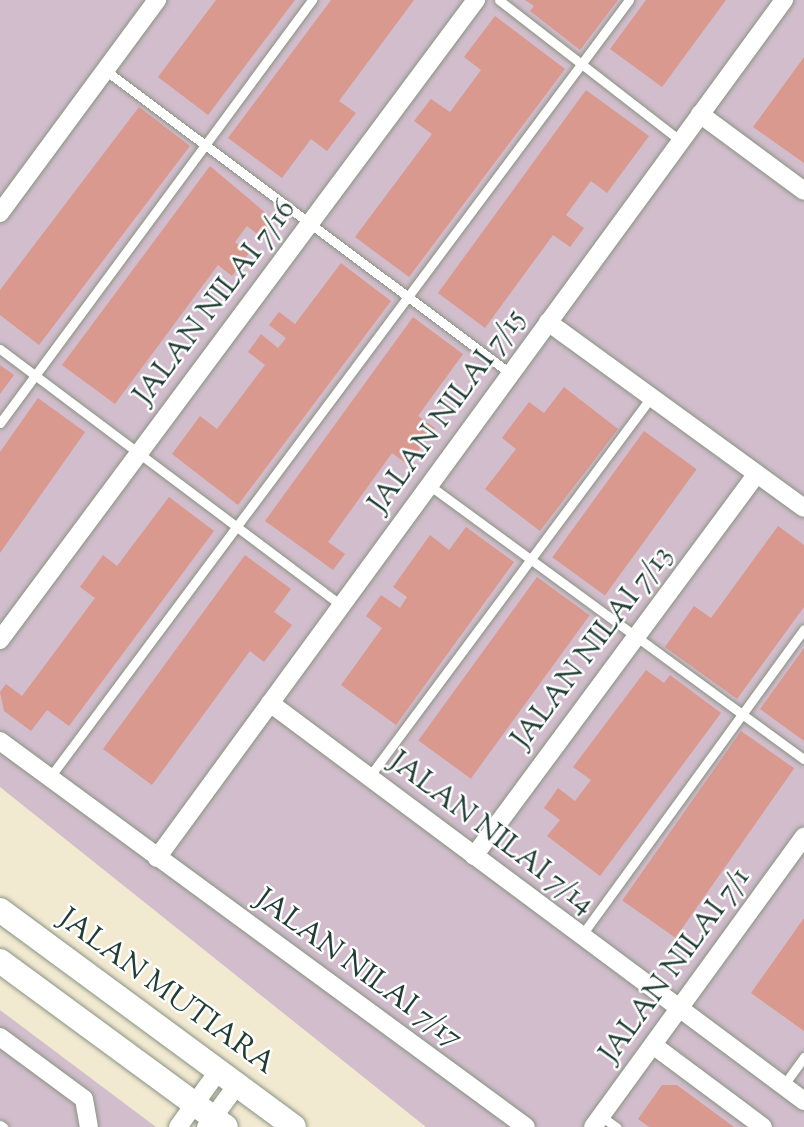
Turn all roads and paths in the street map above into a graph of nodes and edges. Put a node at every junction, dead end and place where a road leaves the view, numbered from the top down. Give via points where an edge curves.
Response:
1 (156, 0) edge
2 (312, 0) edge
3 (476, 0) edge
4 (499, 0) edge
5 (629, 0) edge
6 (784, 0) edge
7 (582, 64) junction
8 (105, 70) junction
9 (700, 114) junction
10 (681, 141) junction
11 (205, 145) junction
12 (803, 190) edge
13 (0, 213) edge
14 (310, 223) junction
15 (408, 297) junction
16 (548, 322) junction
17 (0, 349) edge
18 (510, 374) junction
19 (35, 375) junction
20 (651, 397) junction
21 (0, 423) edge
22 (139, 454) junction
23 (757, 474) junction
24 (429, 485) junction
25 (804, 508) edge
26 (236, 527) junction
27 (528, 560) junction
28 (341, 605) junction
29 (804, 629) edge
30 (637, 637) junction
31 (0, 640) edge
32 (270, 703) junction
33 (742, 714) junction
34 (0, 741) edge
35 (804, 760) edge
36 (50, 776) junction
37 (369, 777) junction
38 (804, 837) edge
39 (474, 856) junction
40 (157, 858) junction
41 (0, 911) edge
42 (582, 936) junction
43 (0, 961) edge
44 (678, 1009) junction
45 (0, 1037) edge
46 (653, 1045) junction
47 (804, 1057) edge
48 (228, 1078) junction
49 (783, 1086) junction
50 (804, 1101) edge
51 (210, 1119) edge
52 (597, 1121) edge
53 (88, 1126) edge
54 (178, 1127) edge
55 (294, 1127) edge
56 (526, 1127) edge
57 (616, 1127) edge
58 (763, 1127) edge

1 - 8 street
2 - 11 lane
3 - 14 street, JALAN NILAI 7/16
4 - 7 lane
5 - 7 lane
6 - 9 street, JALAN NILAI 7/15
7 - 10 lane
7 - 15 lane
8 - 11 lane
8 - 13 street
9 - 10 street, JALAN NILAI 7/15
9 - 12 street
10 - 16 street, JALAN NILAI 7/15
11 - 14 lane
11 - 19 lane
14 - 15 lane
14 - 22 street, JALAN NILAI 7/16
15 - 18 lane
15 - 26 lane
16 - 18 street, JALAN NILAI 7/15
16 - 20 street
17 - 19 lane
18 - 24 street, JALAN NILAI 7/15
19 - 21 lane
19 - 22 lane
20 - 23 street
20 - 27 lane
22 - 26 lane
22 - 31 street, JALAN NILAI 7/16
23 - 25 street
23 - 30 street, JALAN NILAI 7/13
24 - 27 lane
24 - 28 street, JALAN NILAI 7/15
26 - 28 lane
26 - 36 lane
27 - 30 lane
27 - 37 lane
28 - 32 street, JALAN NILAI 7/15
29 - 33 lane
30 - 33 lane
30 - 39 street, JALAN NILAI 7/13
32 - 37 street, JALAN NILAI 7/14
32 - 40 street, JALAN NILAI 7/15
33 - 35 lane
33 - 42 lane
34 - 36 street, JALAN NILAI 7/17
36 - 40 street, JALAN NILAI 7/17
37 - 39 street, JALAN NILAI 7/14
38 - 44 street, JALAN NILAI 7/1
39 - 42 street, JALAN NILAI 7/14
40 - 56 street, JALAN NILAI 7/17
41 - 48 main road, JALAN MUTIARA
42 - 44 street, JALAN NILAI 7/14
43 - 51 main road
44 - 46 street, JALAN NILAI 7/1
44 - 49 street, JALAN NILAI 7/14
45 - 53 street via 81,1097
46 - 52 street, JALAN NILAI 7/1
46 - 58 street
47 - 49 lane
48 - 51 street
48 - 55 main road, JALAN MUTIARA
49 - 50 street, JALAN NILAI 7/14
51 - 54 street
52 - 57 lane

